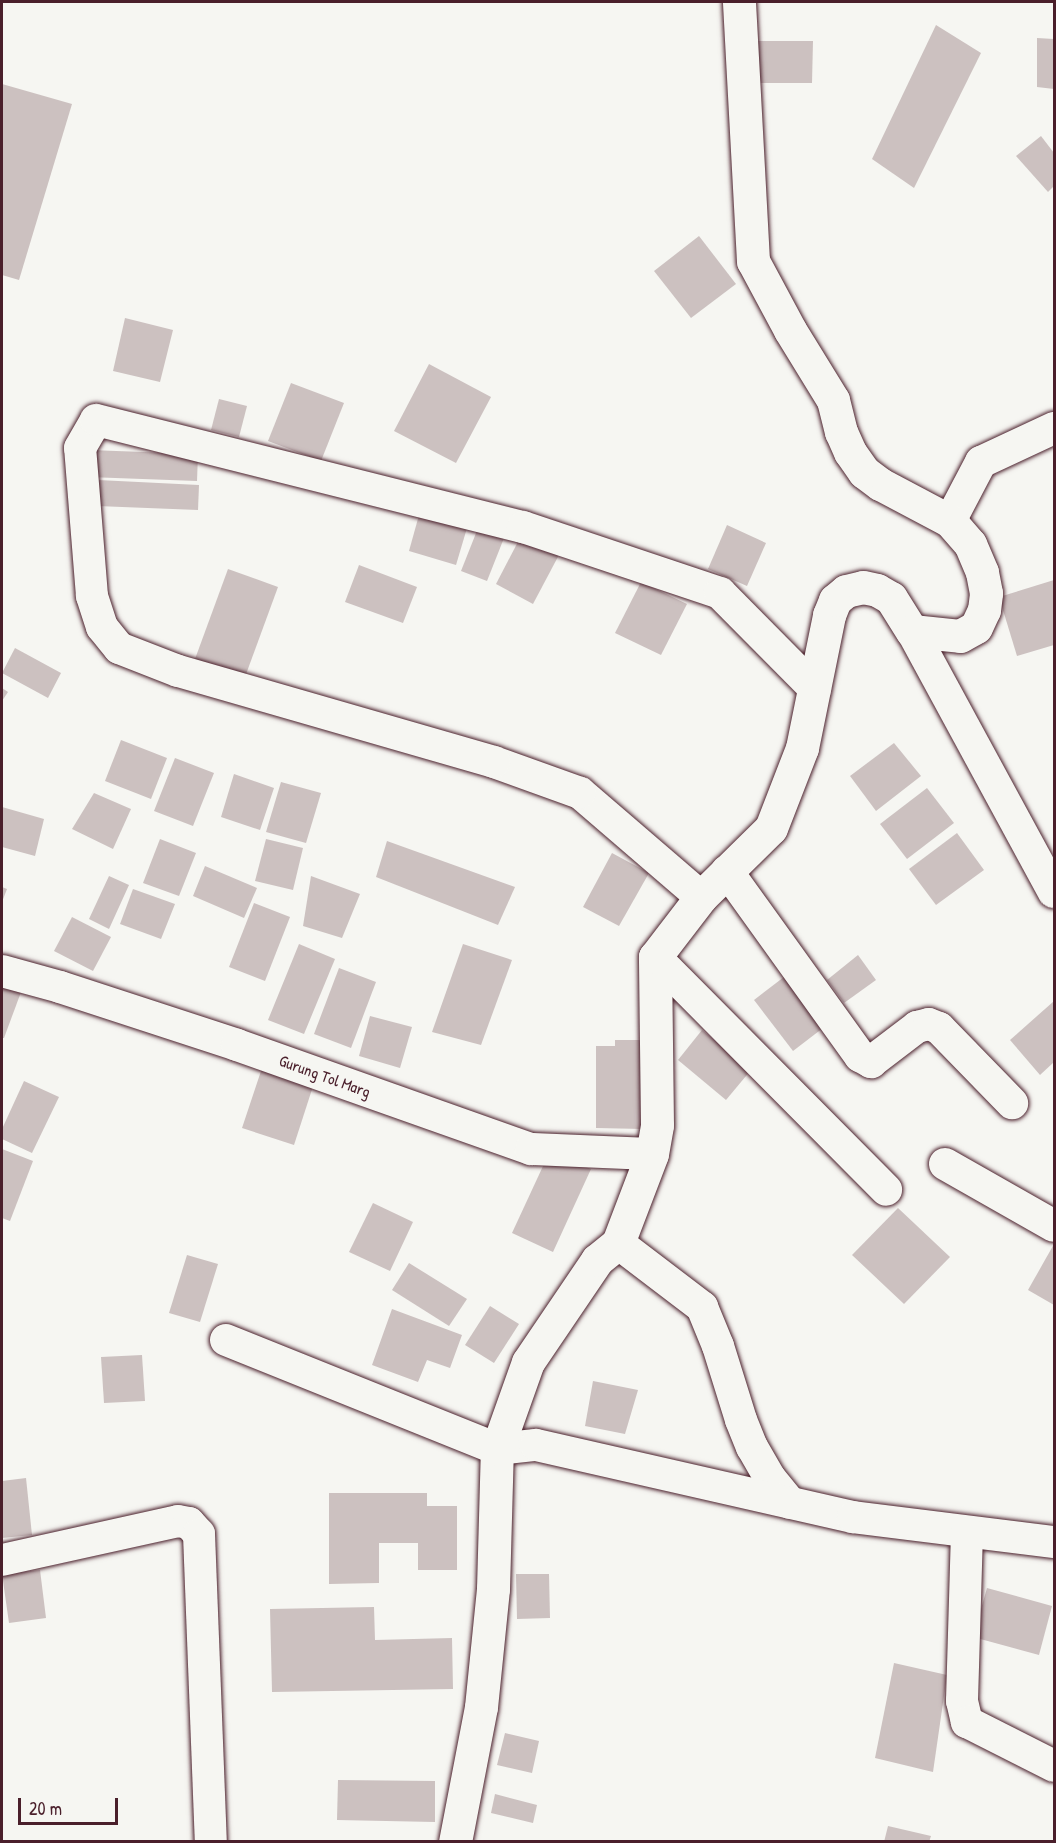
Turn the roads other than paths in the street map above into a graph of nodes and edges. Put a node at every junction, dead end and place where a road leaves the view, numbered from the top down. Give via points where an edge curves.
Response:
1 (739, 2) edge
2 (1054, 428) edge
3 (950, 521) junction
4 (912, 631) junction
5 (815, 689) junction
6 (727, 871) junction
7 (1054, 892) edge
8 (701, 897) junction
9 (655, 957) junction
10 (2, 971) edge
11 (1012, 1103) dead end
12 (652, 1154) junction
13 (945, 1164) dead end
14 (886, 1190) dead end
15 (1054, 1226) edge
16 (618, 1243) junction
17 (226, 1340) dead end
18 (497, 1449) junction
19 (790, 1503) junction
20 (967, 1532) junction
21 (1054, 1542) edge
22 (2, 1560) edge
23 (1054, 1766) edge
24 (211, 1842) edge
25 (455, 1842) edge

1 - 3 main road via 753,261 833,400 841,432 864,472
2 - 3 street via 981,462
3 - 4 main road via 970,544 982,572 984,610 976,627 960,636
4 - 5 main road via 891,598 863,587 846,591 835,600 829,615
4 - 7 street
5 - 6 main road via 802,748 771,828
5 - 8 street via 720,593 523,527 96,420 80,448 92,596 102,627 119,648 178,671 494,762 580,793
6 - 8 main road
6 - 11 street via 860,1056 871,1062 917,1027 929,1024 939,1028
8 - 9 main road
9 - 12 main road via 657,1125
9 - 14 street
10 - 12 street, Gurung Tol Marg via 226,1041 531,1149
12 - 16 main road
13 - 15 street
16 - 18 main road via 597,1260 528,1362
16 - 19 street via 702,1307 752,1447
17 - 18 street
18 - 19 street via 536,1445
18 - 25 main road via 493,1589 481,1707
19 - 20 street via 853,1517
20 - 21 street
20 - 23 street via 962,1701 967,1722
22 - 24 street via 178,1521 189,1523 199,1534

